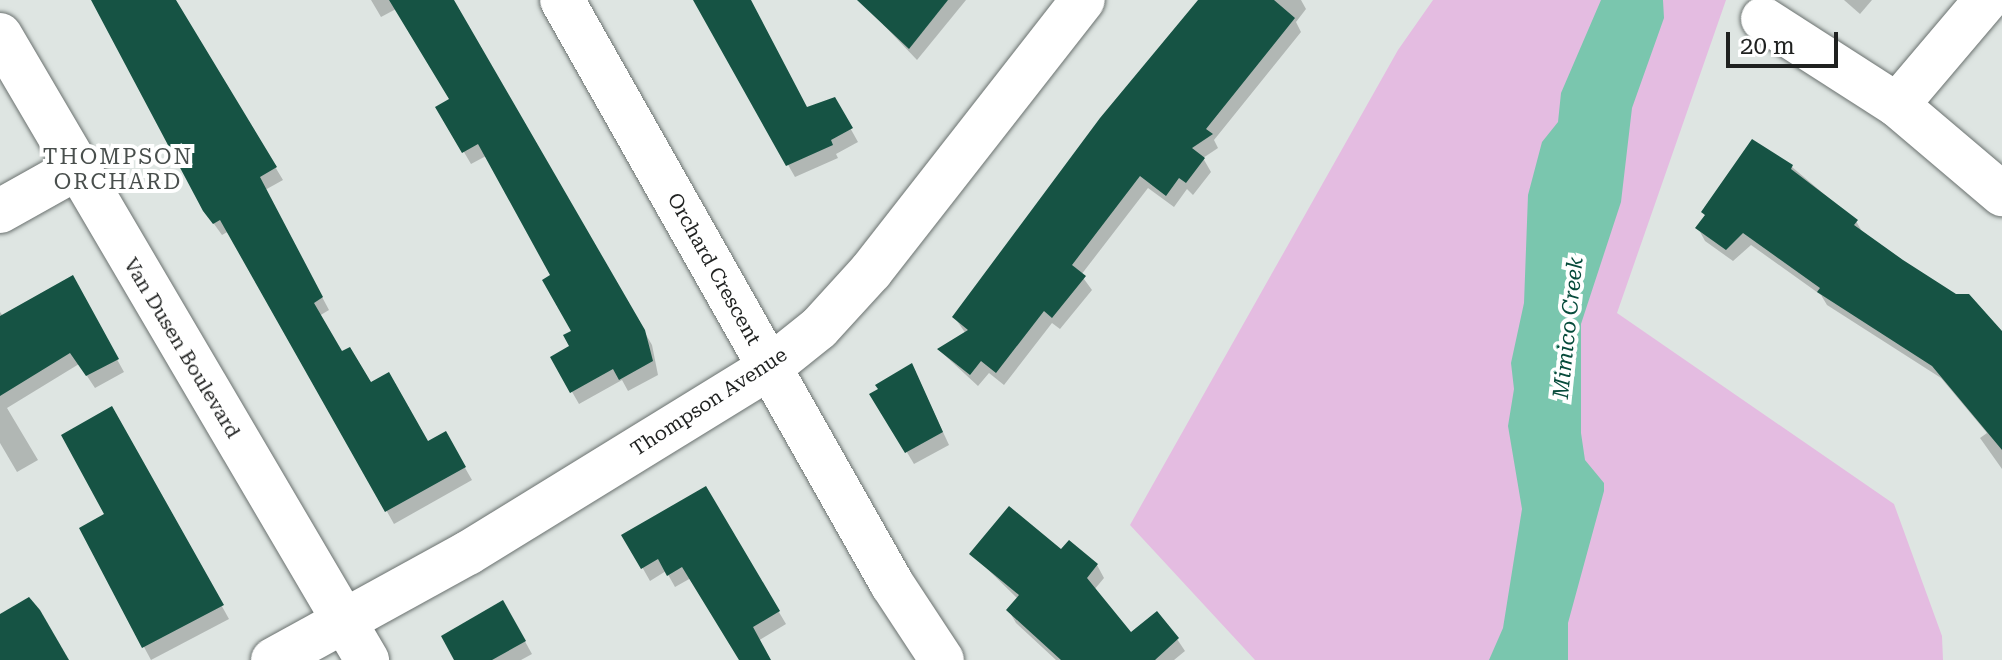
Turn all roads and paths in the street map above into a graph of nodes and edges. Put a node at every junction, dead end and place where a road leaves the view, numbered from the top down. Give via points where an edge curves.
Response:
1 (562, 0) edge
2 (1083, 0) edge
3 (1986, 0) edge
4 (1763, 19) dead end
5 (0, 35) edge
6 (1897, 105) junction
7 (75, 169) junction
8 (2002, 194) edge
9 (0, 211) edge
10 (769, 368) junction
11 (344, 620) junction
12 (273, 660) edge
13 (367, 660) edge
14 (942, 660) edge

1 - 10 street, Orchard Crescent
2 - 10 street, Thompson Avenue via 871,271 819,328
3 - 6 street
4 - 6 street
5 - 7 street, Van Dusen Boulevard
6 - 8 street
7 - 9 street
7 - 11 street, Van Dusen Boulevard
10 - 11 street, Thompson Avenue via 468,553
10 - 14 street, Orchard Crescent via 892,584
11 - 12 street, Thompson Avenue
11 - 13 street, Van Dusen Boulevard

